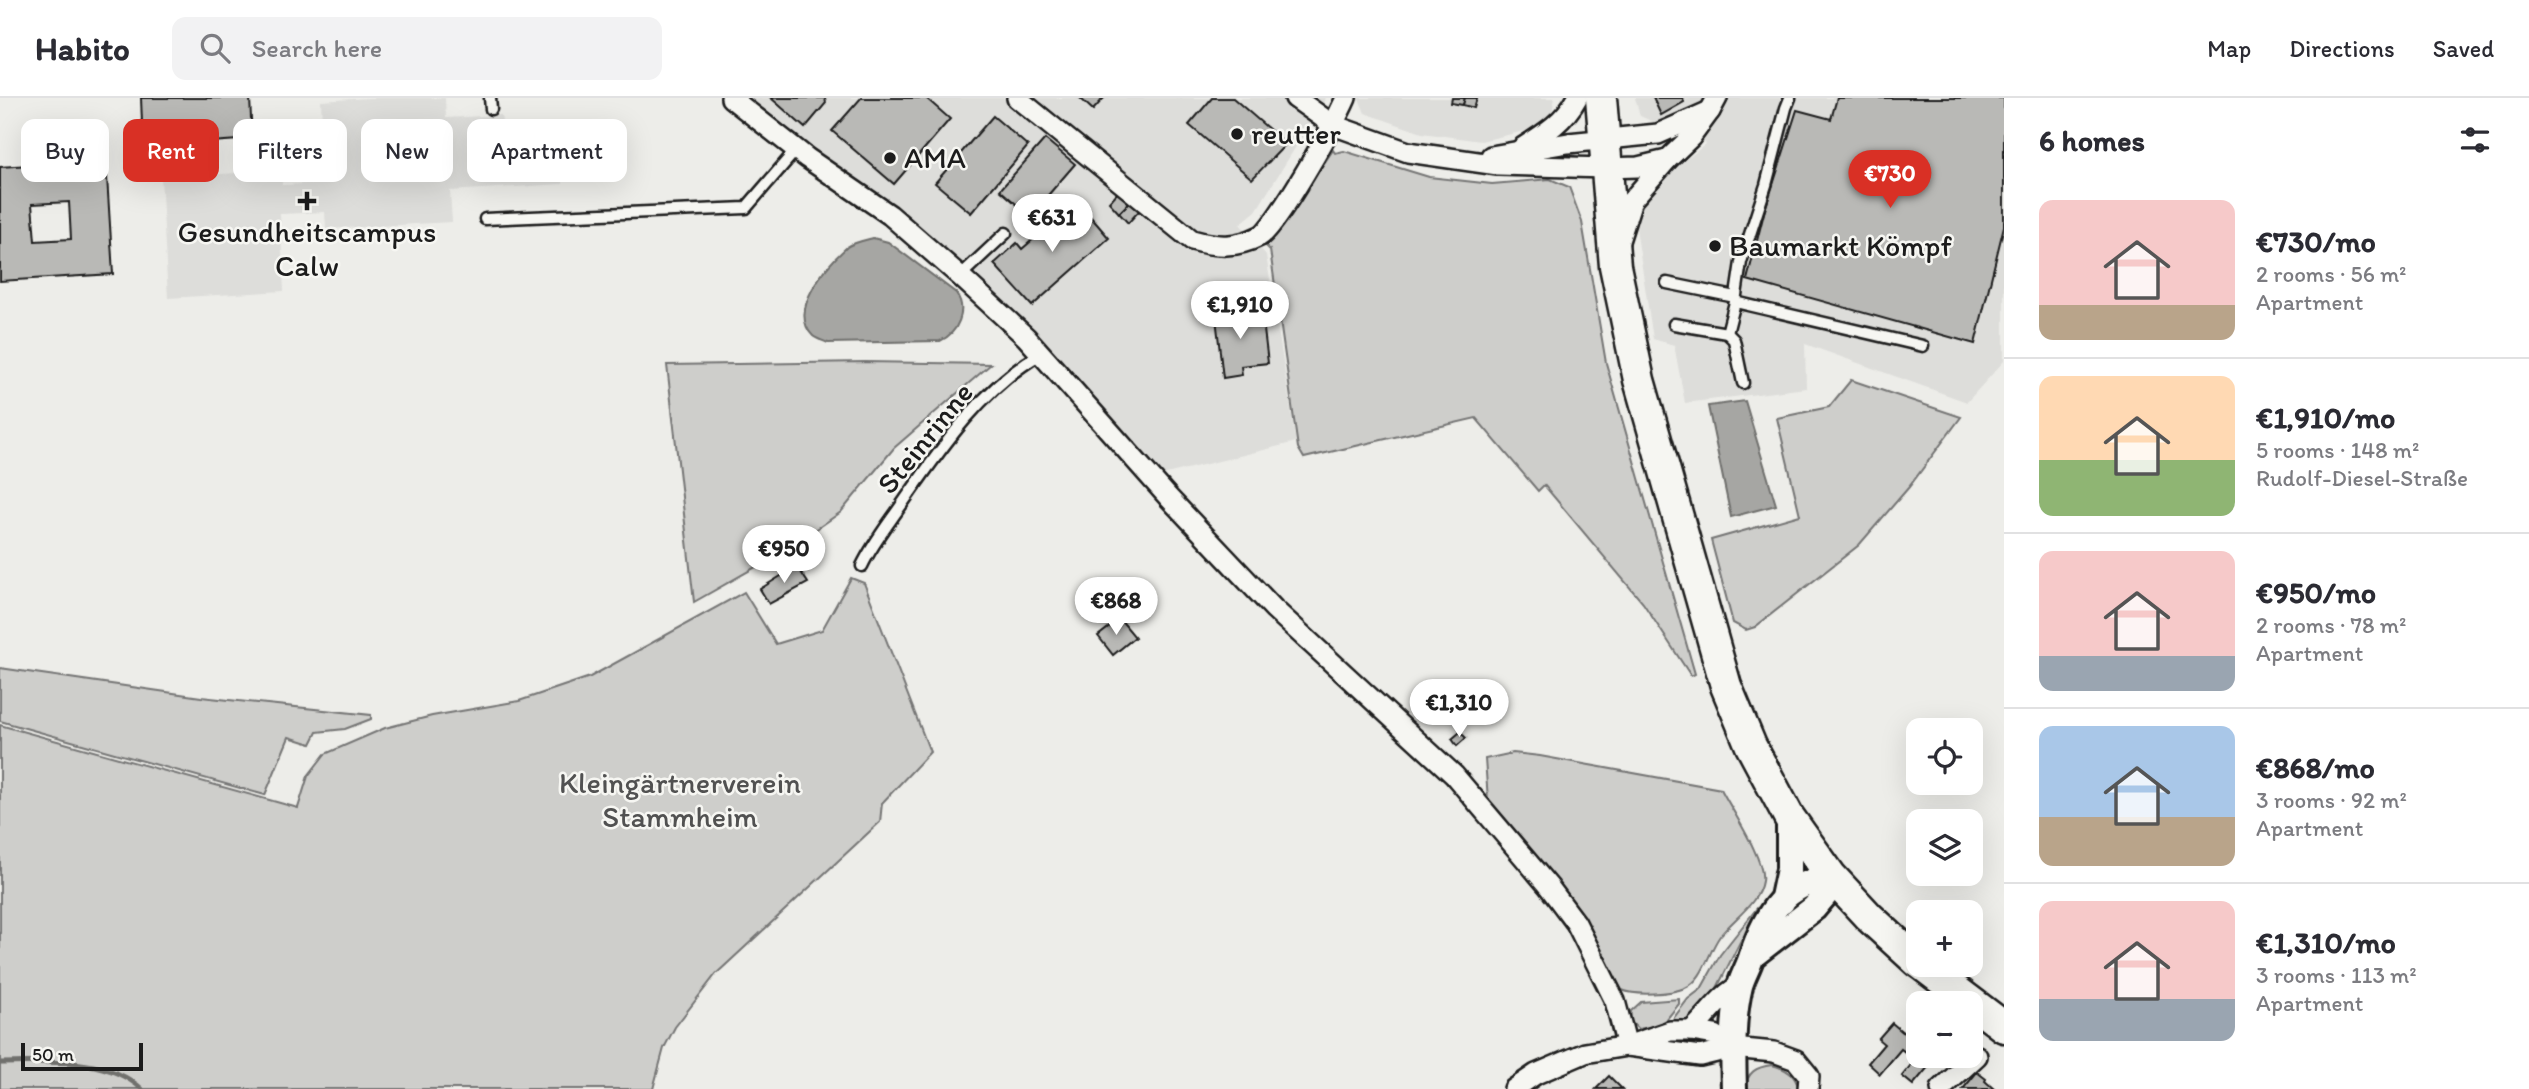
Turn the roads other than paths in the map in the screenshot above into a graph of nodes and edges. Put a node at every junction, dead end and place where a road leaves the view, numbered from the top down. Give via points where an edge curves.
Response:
1 (731, 98) edge
2 (1295, 98) edge
3 (1346, 98) edge
4 (1577, 98) edge
5 (1601, 98) edge
6 (1790, 98) edge
7 (1021, 99) edge
8 (1714, 105) edge
9 (1334, 125) junction
10 (796, 150) junction
11 (1514, 152) junction
12 (1605, 155) junction
13 (1466, 159) junction
14 (1667, 160) junction
15 (485, 219) dead end
16 (1006, 233) dead end
17 (1615, 266) junction
18 (960, 276) junction
19 (1667, 283) dead end
20 (1735, 300) junction
21 (1674, 324) dead end
22 (1727, 333) junction
23 (1923, 346) dead end
24 (1041, 354) junction
25 (1743, 383) dead end
26 (862, 566) dead end
27 (1789, 817) junction
28 (1831, 876) junction
29 (1782, 902) junction
30 (1906, 950) edge
31 (1752, 956) junction
32 (1938, 977) edge
33 (1741, 985) junction
34 (2004, 1027) edge
35 (1691, 1031) junction
36 (1627, 1046) junction
37 (1733, 1048) junction
38 (1964, 1068) edge
39 (1514, 1089) edge
40 (1734, 1089) edge
41 (1808, 1089) edge
42 (1941, 1089) edge

1 - 10 street
2 - 9 street
3 - 9 street
4 - 11 street via 1549,131
5 - 12 main road
6 - 20 lane via 1741,262
7 - 9 street via 1192,240 1216,247 1263,235
8 - 12 street
8 - 14 street
9 - 13 street via 1408,152
10 - 15 lane via 746,208
10 - 18 street via 890,215
11 - 12 street via 1568,144
11 - 13 street
12 - 13 street via 1498,165
12 - 14 street via 1638,167
12 - 17 main road
14 - 17 street via 1632,201 1621,228
16 - 18 lane
17 - 27 main road via 1639,380 1726,686
18 - 24 street
19 - 20 lane
20 - 22 lane
20 - 23 lane
21 - 22 lane
22 - 25 lane via 1734,340
24 - 26 lane, Steinrinne via 1025,363 972,413 927,466
24 - 36 street via 1274,608 1454,775 1549,887 1576,923 1615,1001
27 - 28 main road
27 - 29 street via 1789,869
28 - 29 street via 1793,890
28 - 30 main road
28 - 31 street via 1825,895 1814,908
29 - 31 street via 1769,914
31 - 33 street
32 - 34 main road
33 - 35 street via 1728,991
33 - 37 street
35 - 36 street via 1670,1031
35 - 37 street via 1715,1035
36 - 37 street via 1700,1056
36 - 39 street via 1584,1053
37 - 40 street
37 - 41 street via 1774,1052 1796,1060 1809,1076
38 - 42 street

